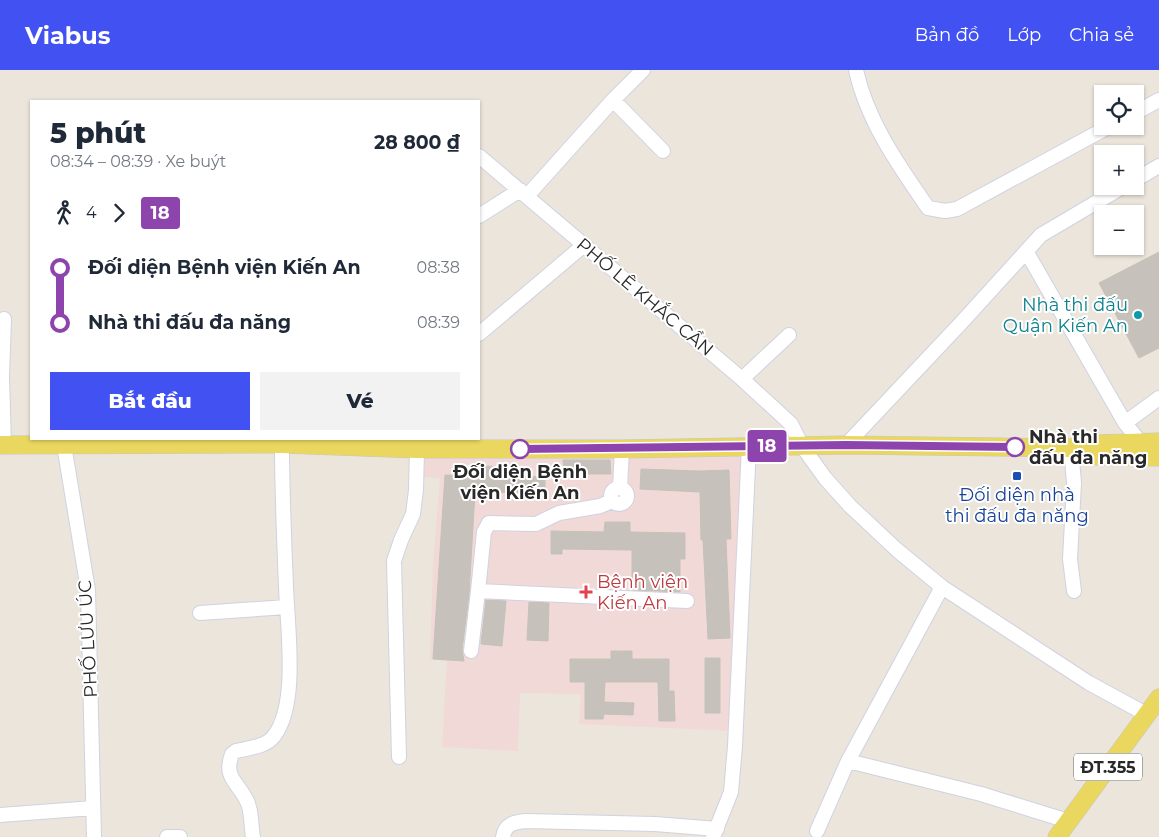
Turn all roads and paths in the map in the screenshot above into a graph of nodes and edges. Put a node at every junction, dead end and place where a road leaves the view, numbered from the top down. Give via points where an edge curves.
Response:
1 (643, 70) edge
2 (856, 70) edge
3 (613, 100) junction
4 (1159, 100) edge
5 (1144, 108) edge
6 (1094, 135) edge
7 (662, 151) dead end
8 (480, 157) edge
9 (1159, 166) edge
10 (1144, 175) edge
11 (523, 193) junction
12 (1109, 195) edge
13 (480, 215) edge
14 (584, 245) junction
15 (1026, 251) junction
16 (4, 319) dead end
17 (480, 333) edge
18 (790, 335) dead end
19 (742, 379) junction
20 (1159, 398) edge
21 (1124, 423) junction
22 (63, 441) edge
23 (171, 441) edge
24 (1140, 442) junction
25 (1159, 442) edge
26 (282, 444) junction
27 (2, 445) edge
28 (846, 445) junction
29 (749, 446) junction
30 (802, 446) junction
31 (1072, 448) junction
32 (417, 449) junction
33 (622, 449) junction
34 (1159, 457) edge
35 (942, 586) junction
36 (478, 591) junction
37 (1074, 591) dead end
38 (687, 601) dead end
39 (287, 607) junction
40 (200, 614) dead end
41 (471, 651) dead end
42 (1159, 698) edge
43 (1146, 714) junction
44 (399, 757) dead end
45 (848, 762) junction
46 (93, 808) junction
47 (0, 815) edge
48 (817, 831) dead end
49 (1061, 832) edge
50 (715, 833) edge
51 (166, 836) edge
52 (94, 837) edge
53 (180, 837) edge
54 (253, 837) edge
55 (503, 837) edge

1 - 3 street
2 - 6 street via 874,122 928,208 957,209
3 - 7 street
3 - 11 street
4 - 5 street
8 - 11 street, PHỐ LÊ KHẮC CẦN
9 - 10 street
11 - 13 street
11 - 14 street, PHỐ LÊ KHẮC CẦN
12 - 15 street via 1041,235
14 - 17 street
14 - 19 street, PHỐ LÊ KHẮC CẦN
15 - 21 street
15 - 28 street
16 - 27 street
18 - 19 street
19 - 30 street, PHỐ LÊ KHẮC CẦN via 791,424
20 - 21 street
21 - 24 street
22 - 23 main road
22 - 27 main road
22 - 46 street, PHỐ LƯU ÚC via 88,590
23 - 26 main road
24 - 25 main road
24 - 31 main road
26 - 32 main road
26 - 39 street
28 - 30 main road
28 - 31 main road
29 - 30 main road
29 - 33 main road
29 - 50 street via 731,792
30 - 35 street, PHỐ LÊ KHẮC CẦN via 850,506 896,550
31 - 34 main road via 1096,456
31 - 37 street via 1074,482 1070,559
32 - 33 main road
32 - 44 street via 413,514 394,560
33 - 36 street via 620,488 611,494 612,501 559,512 536,524 489,523 484,532
35 - 43 street, PHỐ LÊ KHẮC CẦN via 1089,683
35 - 45 street
36 - 38 street
36 - 41 street
39 - 40 street
39 - 54 street via 290,652 287,699 281,722 266,743 232,754 228,767 230,776 248,802
42 - 43 main road, ĐT.355
43 - 49 main road, ĐT.355
45 - 48 street
45 - 49 street via 982,794
46 - 47 street
46 - 52 street, PHỐ LƯU ÚC
50 - 55 street via 655,824 526,820 508,826
51 - 53 street

